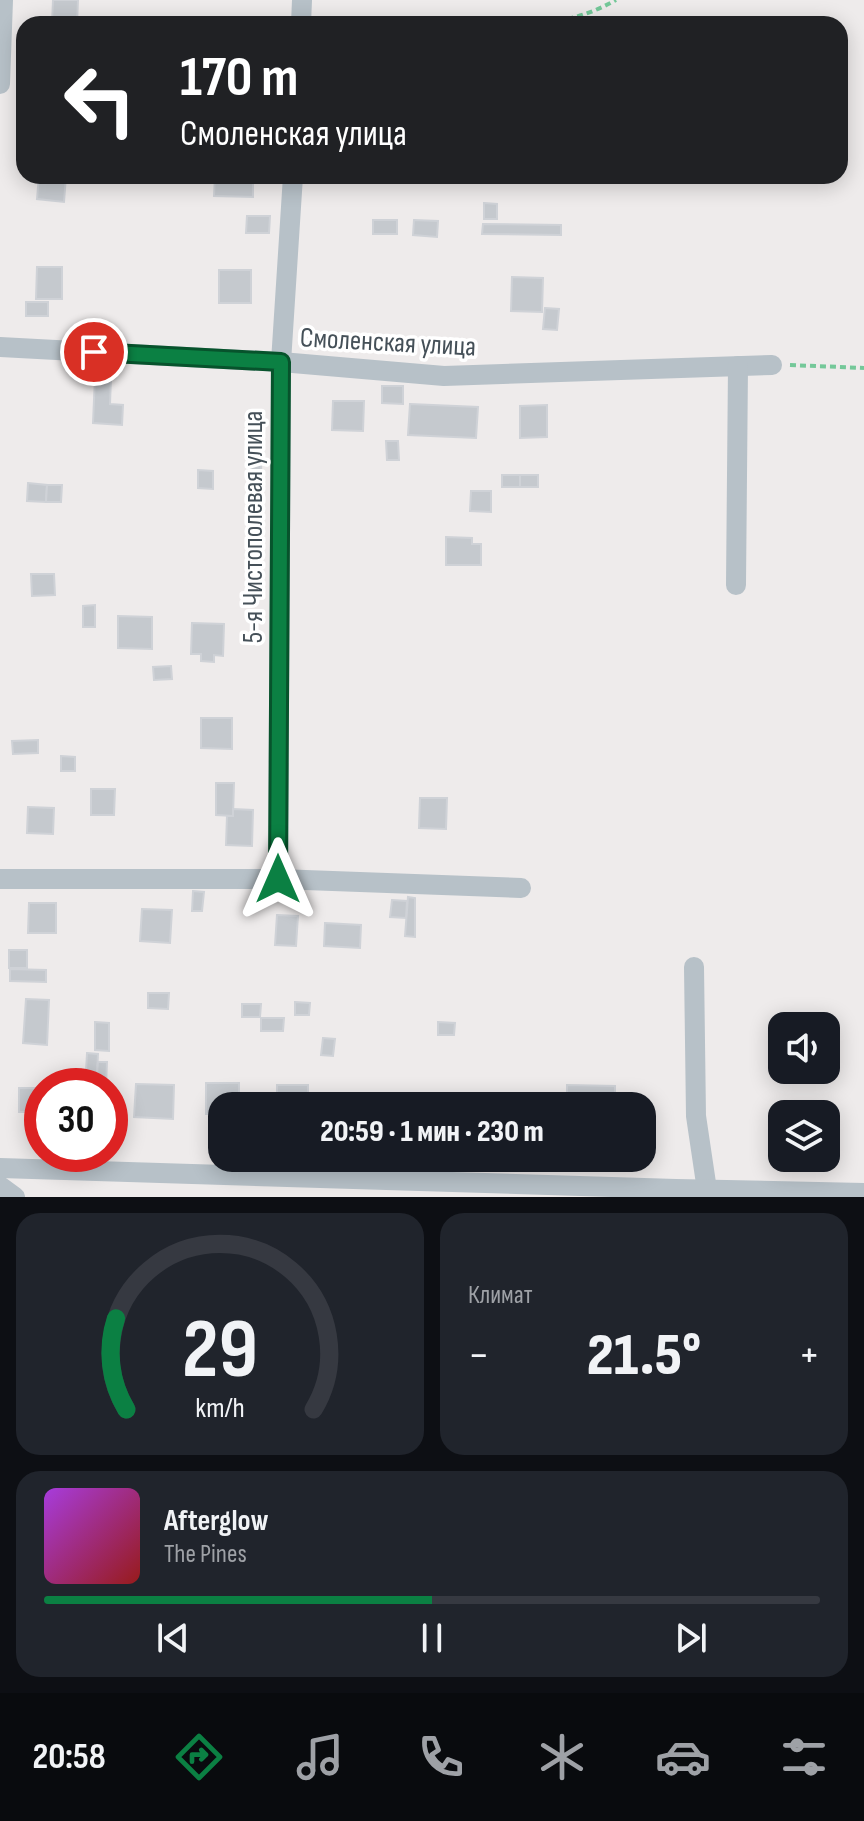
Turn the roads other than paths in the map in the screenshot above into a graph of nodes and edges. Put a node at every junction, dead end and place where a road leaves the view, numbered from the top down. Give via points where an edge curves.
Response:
1 (3, 0) edge
2 (0, 84) edge
3 (292, 184) edge
4 (0, 347) edge
5 (281, 362) junction
6 (772, 365) road end
7 (738, 366) junction
8 (736, 585) dead end
9 (0, 879) edge
10 (278, 879) junction
11 (521, 888) dead end
12 (694, 967) dead end
13 (0, 1168) edge
14 (0, 1186) edge
15 (707, 1190) junction
16 (676, 1193) edge
17 (864, 1193) edge
18 (15, 1197) edge

1 - 2 street
3 - 5 street, 5-я Чистополевая улица
4 - 5 street, Смоленская улица
5 - 7 street, Смоленская улица via 444,376
5 - 10 street, 5-я Чистополевая улица
6 - 7 street, Смоленская улица
7 - 8 street
9 - 10 street
10 - 11 street
12 - 15 street via 696,1116
13 - 16 street
14 - 18 street
15 - 16 street
15 - 17 street

